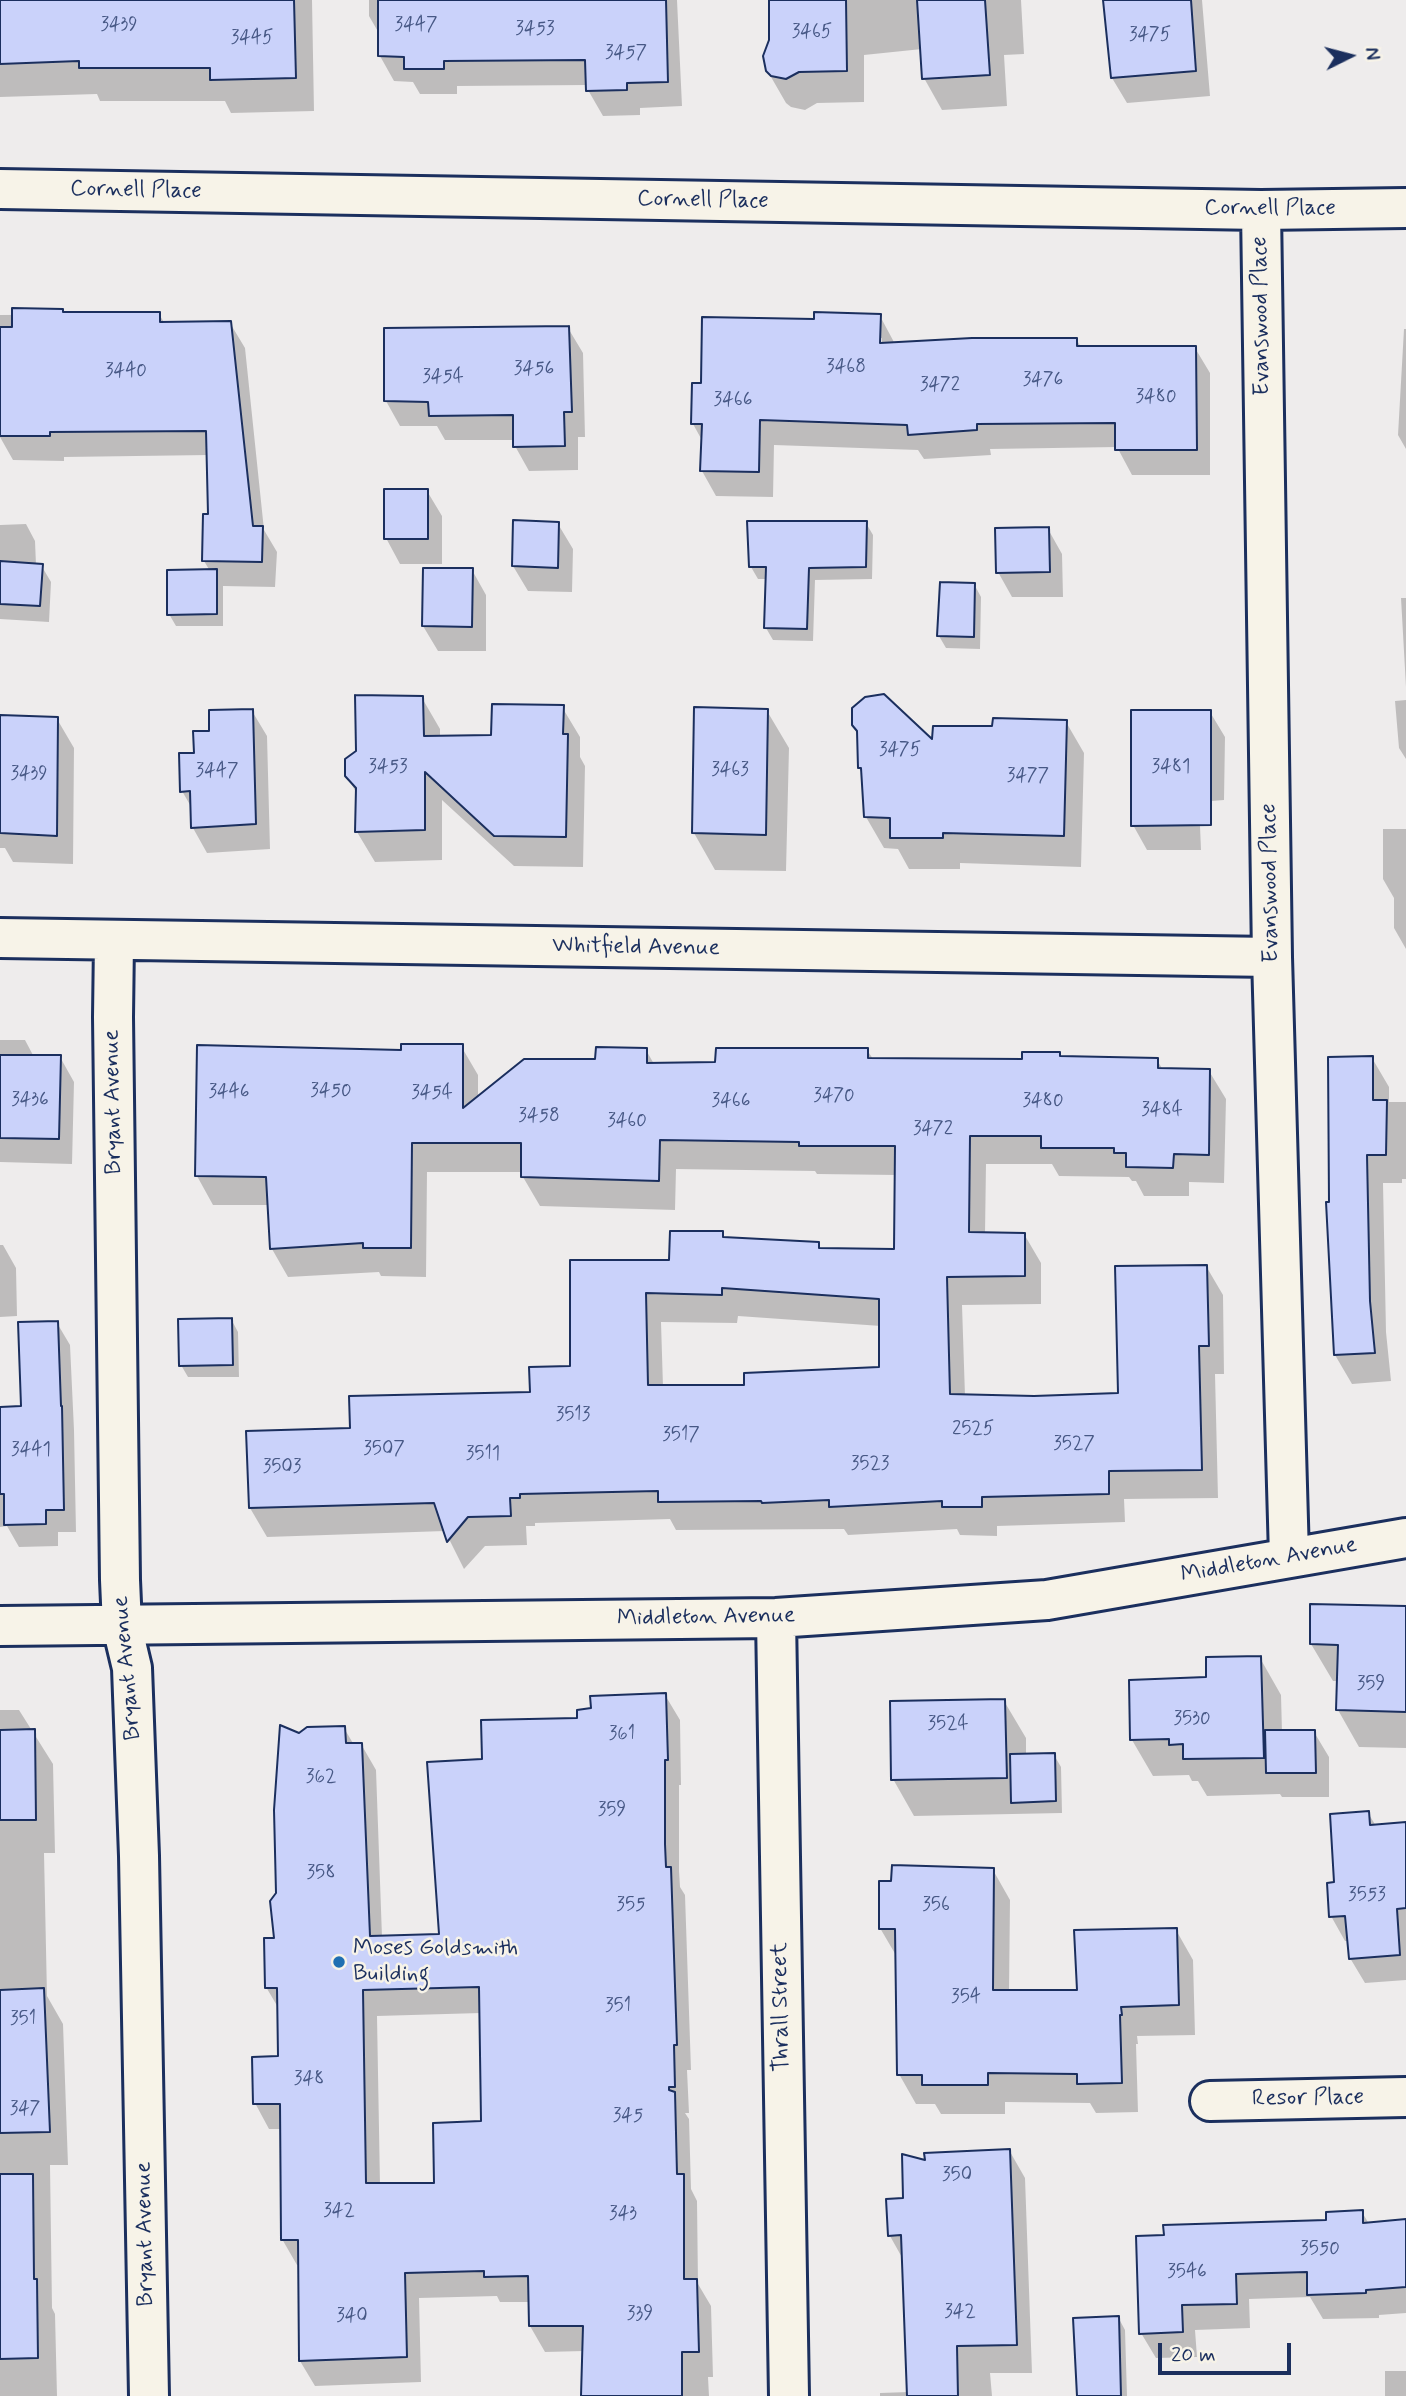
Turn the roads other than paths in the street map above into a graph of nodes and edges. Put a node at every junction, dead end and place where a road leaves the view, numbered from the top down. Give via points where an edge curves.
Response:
1 (0, 189) edge
2 (1406, 208) edge
3 (1261, 210) junction
4 (0, 938) edge
5 (114, 940) junction
6 (1272, 957) junction
7 (1406, 1538) edge
8 (1289, 1556) junction
9 (776, 1618) junction
10 (0, 1626) edge
11 (122, 1626) junction
12 (1406, 2097) edge
13 (1210, 2101) dead end
14 (149, 2396) edge
15 (789, 2396) edge

1 - 3 street, Cornell Place
2 - 3 street, Cornell Place
3 - 6 street, Evanswood Place
4 - 5 street, Whitfield Avenue
5 - 6 street, Whitfield Avenue
5 - 11 street, Bryant Avenue
6 - 8 street, Evanswood Place
7 - 8 street, Middleton Avenue
8 - 9 street, Middleton Avenue via 1046,1600
9 - 11 street, Middleton Avenue
9 - 15 street, Thrall Street
10 - 11 street, Middleton Avenue
11 - 14 street, Bryant Avenue via 132,1668 139,1856
12 - 13 street, Resor Place

